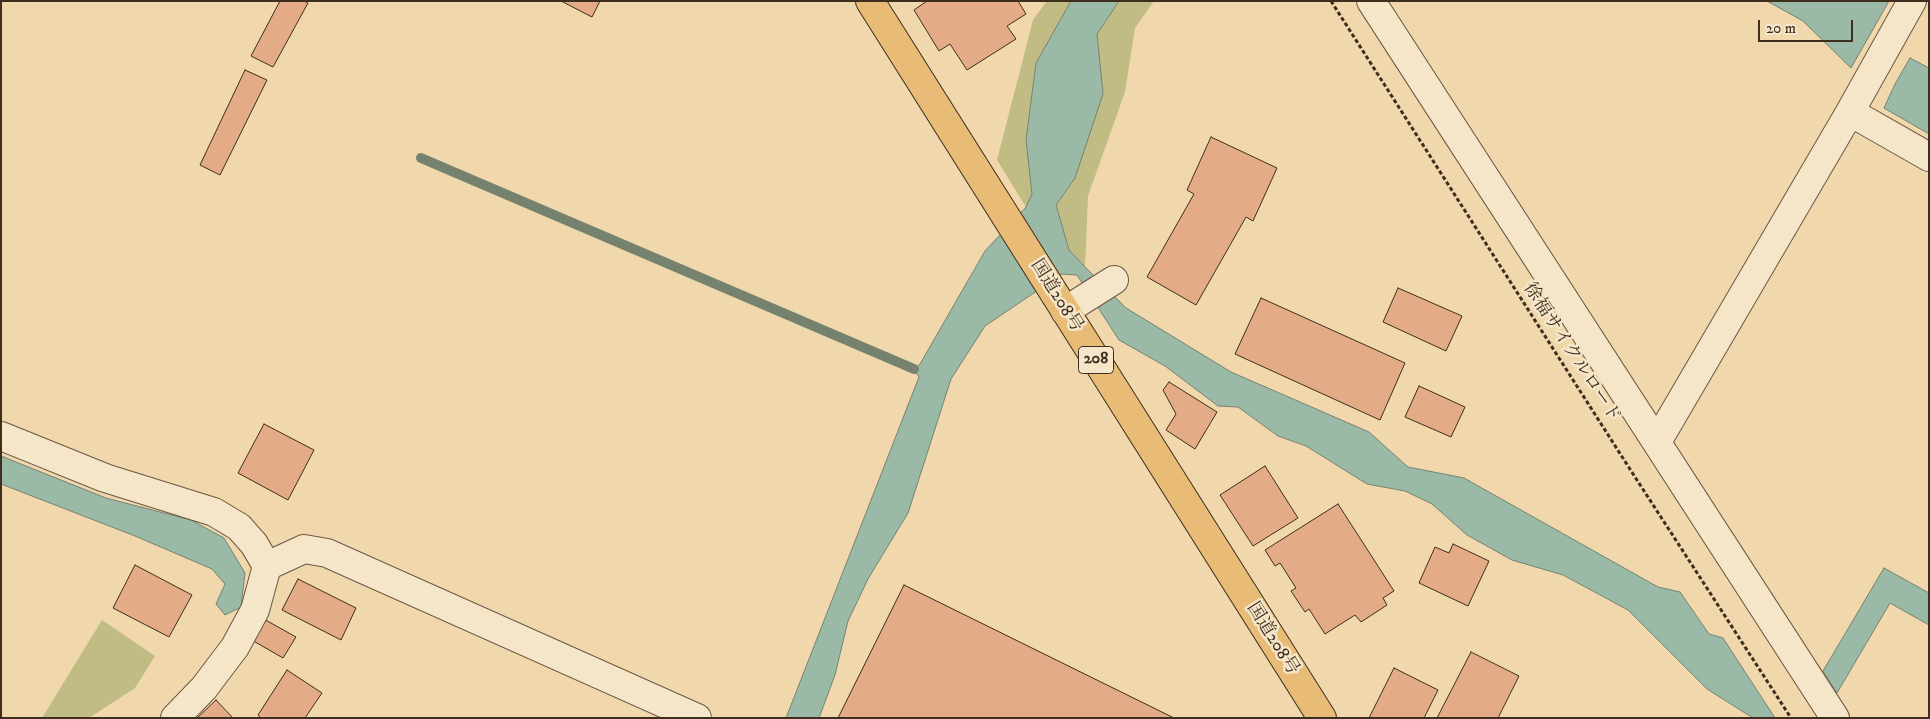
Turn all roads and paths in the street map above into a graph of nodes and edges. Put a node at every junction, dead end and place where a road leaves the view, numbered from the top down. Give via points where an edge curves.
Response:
1 (870, 1) edge
2 (1330, 1) edge
3 (1371, 1) edge
4 (1912, 1) edge
5 (1850, 112) junction
6 (1929, 157) edge
7 (1114, 280) dead end
8 (1074, 306) junction
9 (1, 436) edge
10 (1657, 442) junction
11 (267, 566) junction
12 (175, 718) edge
13 (697, 718) edge
14 (1322, 718) edge
15 (1791, 718) edge
16 (1835, 718) edge

1 - 8 highway, 国道208号 / 208
2 - 15 path, 徐福サイクルロード
3 - 10 street
4 - 5 street
5 - 6 street
5 - 10 street
7 - 8 street
8 - 14 highway, 国道208号 / 208
9 - 11 street via 105,478 214,512 239,526
10 - 16 street
11 - 12 street via 255,610 235,647 204,688
11 - 13 street via 304,549 328,553

